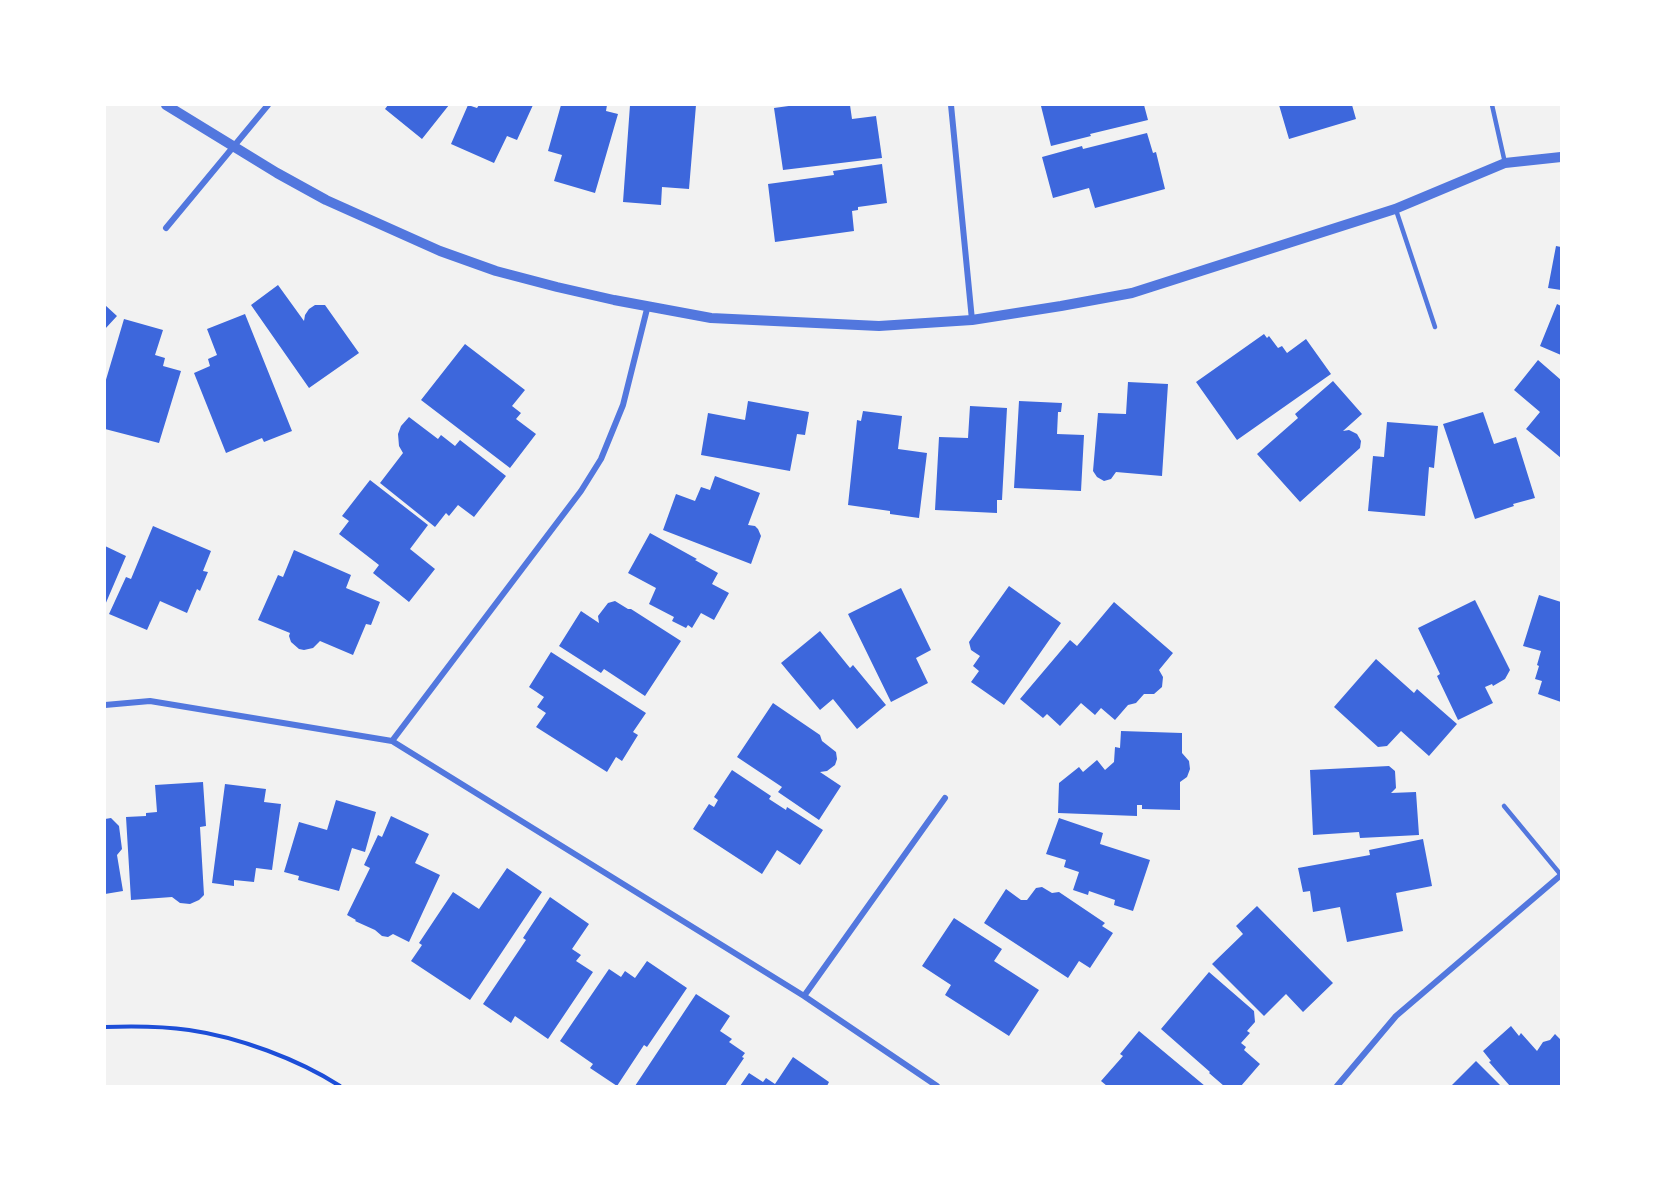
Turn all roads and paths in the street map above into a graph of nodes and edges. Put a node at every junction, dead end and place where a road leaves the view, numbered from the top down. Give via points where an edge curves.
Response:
1 (166, 105) edge
2 (268, 105) edge
3 (951, 105) edge
4 (1492, 105) edge
5 (233, 147) junction
6 (1561, 158) edge
7 (1505, 163) junction
8 (1395, 209) junction
9 (166, 228) dead end
10 (648, 305) junction
11 (972, 320) junction
12 (1435, 327) dead end
13 (105, 705) edge
14 (392, 741) junction
15 (945, 798) dead end
16 (1504, 806) dead end
17 (1561, 875) edge
18 (804, 996) junction
19 (105, 1027) edge
20 (340, 1086) edge
21 (937, 1086) edge
22 (1337, 1086) edge

1 - 5 street
2 - 5 street
3 - 11 street
4 - 7 lane
5 - 9 street
5 - 10 street via 326,200 440,251 557,288
6 - 7 street
7 - 8 street
8 - 11 street via 1132,293
8 - 12 lane
10 - 11 street via 711,318 868,326
10 - 14 street via 623,405 601,459
13 - 14 street via 150,700
14 - 18 street
15 - 18 street
16 - 17 lane
17 - 22 street via 1396,1016
18 - 21 street
19 - 20 path via 189,1030 251,1044

